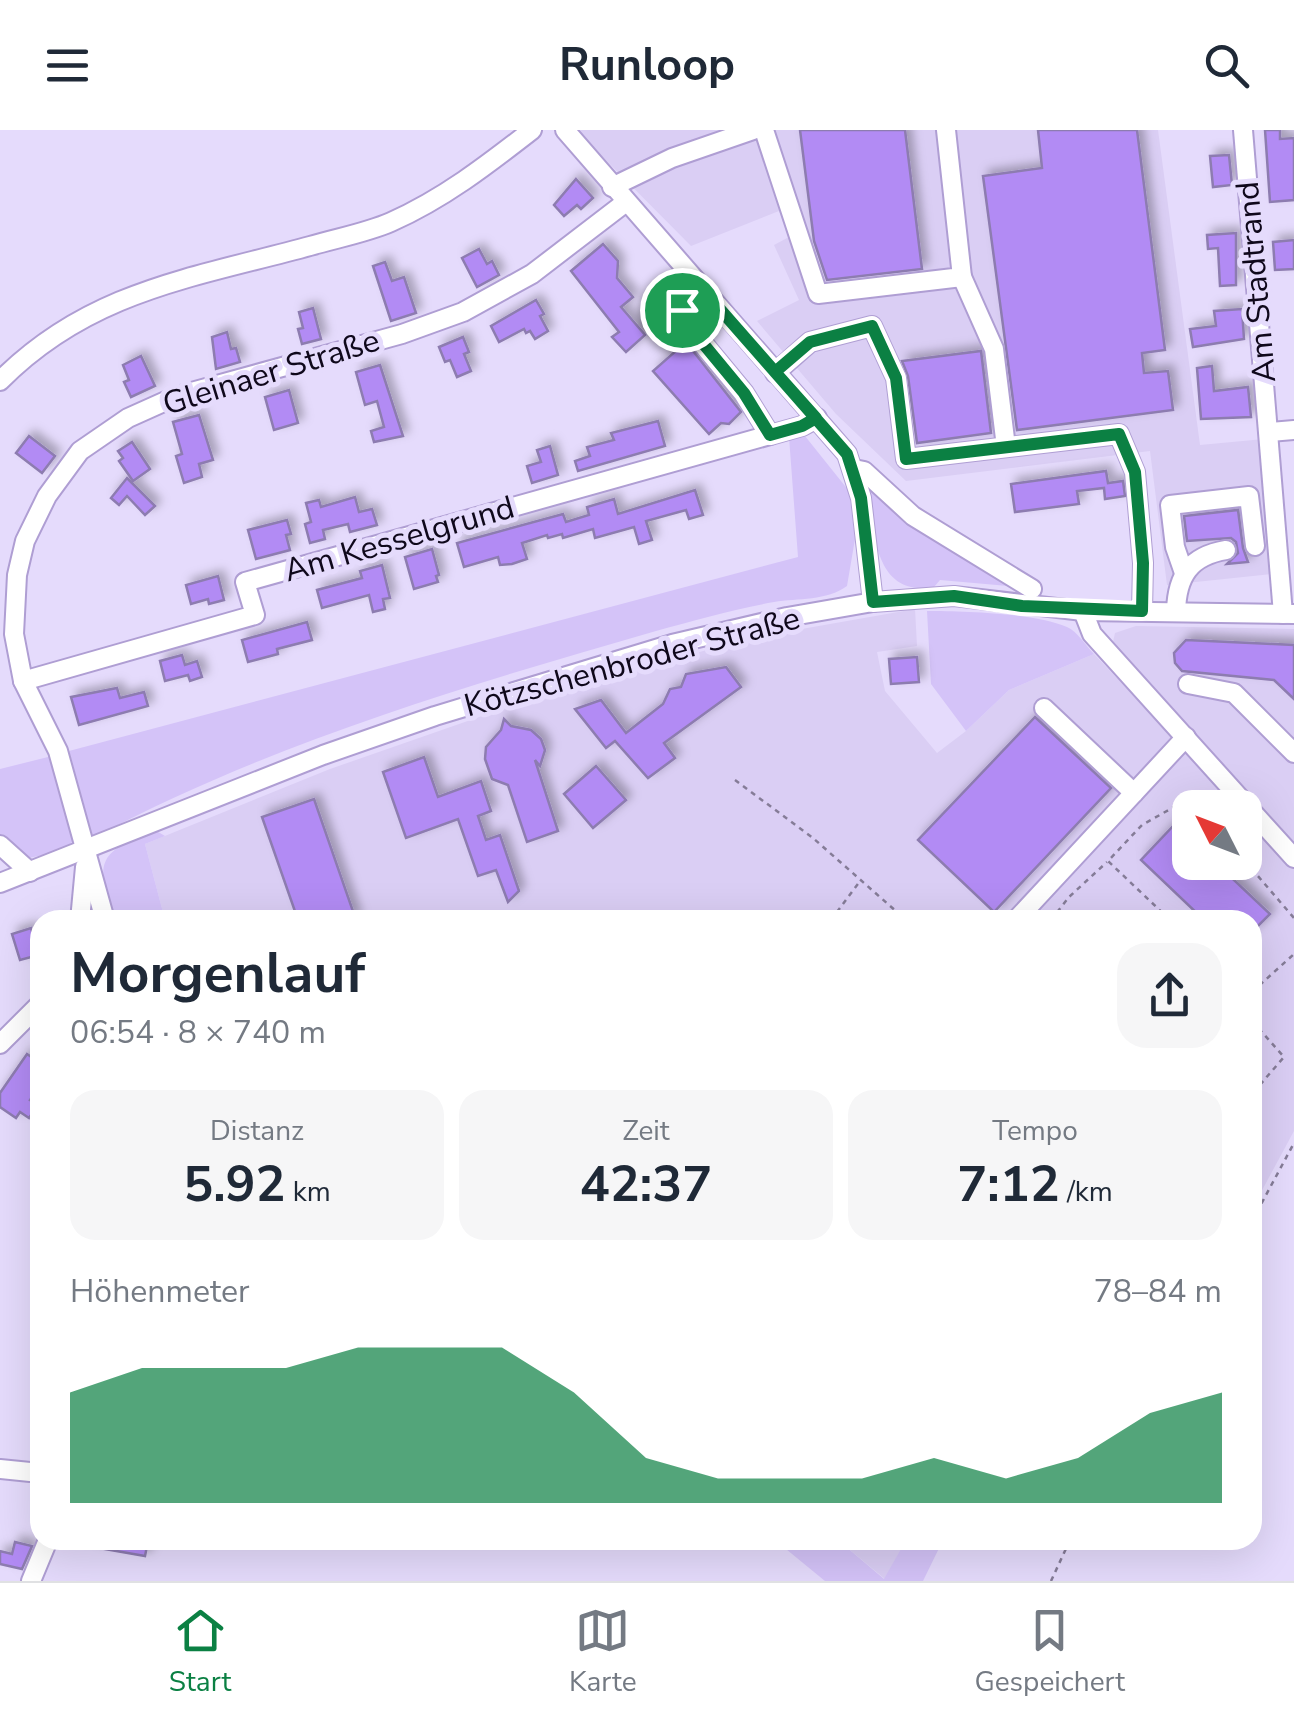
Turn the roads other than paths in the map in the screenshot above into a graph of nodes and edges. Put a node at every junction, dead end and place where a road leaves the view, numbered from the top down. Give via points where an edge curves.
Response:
1 (532, 130) edge
2 (564, 130) edge
3 (754, 130) edge
4 (764, 130) edge
5 (946, 130) edge
6 (1243, 130) edge
7 (612, 187) junction
8 (626, 202) junction
9 (962, 277) junction
10 (704, 291) junction
11 (775, 372) junction
12 (0, 381) edge
13 (816, 418) junction
14 (1294, 430) edge
15 (1270, 432) junction
16 (770, 435) junction
17 (1006, 447) junction
18 (854, 469) junction
19 (1226, 550) dead end
20 (1280, 564) junction
21 (1184, 573) junction
22 (1288, 586) edge
23 (1032, 589) dead end
24 (873, 602) junction
25 (1083, 611) junction
26 (1142, 611) junction
27 (1176, 611) junction
28 (1289, 614) edge
29 (23, 681) junction
30 (1188, 684) dead end
31 (1044, 708) dead end
32 (1186, 737) junction
33 (1294, 754) edge
34 (1134, 793) junction
35 (0, 845) edge
36 (86, 851) junction
37 (1294, 858) edge
38 (30, 872) junction
39 (0, 883) edge
40 (81, 910) edge
41 (102, 910) edge
42 (1025, 910) edge
43 (30, 1014) edge
44 (0, 1044) edge
45 (0, 1468) edge
46 (30, 1472) edge
47 (44, 1550) edge
48 (31, 1581) edge

1 - 12 street via 481,170 388,223 98,309 34,348
2 - 7 street
3 - 7 street
4 - 9 street via 818,294
5 - 9 street
6 - 15 street, Am Stadtrand
7 - 8 street
8 - 10 street
8 - 29 street, Gleinaer Straße via 532,274 463,312 177,396 128,418 80,451 46,496 16,575 14,634
9 - 17 street via 994,349
10 - 11 street
10 - 16 street via 682,310 682,318
11 - 13 street
11 - 17 street via 810,342 872,326 896,378 906,459
13 - 16 street, Am Kesselgrund
13 - 18 street
14 - 15 street
15 - 20 street, Am Stadtrand
16 - 29 street, Am Kesselgrund via 245,582 255,615
17 - 26 street via 1119,434 1135,472
18 - 23 street via 912,516
18 - 24 street
19 - 21 street via 1200,556
20 - 21 street via 1251,546 1249,496 1170,506
20 - 22 street, Am Stadtrand
21 - 27 street
22 - 28 street, Am Stadtrand
24 - 25 street, Kötzschenbroder Straße via 954,596
24 - 36 street, Kötzschenbroder Straße via 672,644 494,696 355,743
25 - 26 street, Kötzschenbroder Straße
25 - 32 street via 1092,634
26 - 27 street, Kötzschenbroder Straße
27 - 28 street, Kötzschenbroder Straße
29 - 36 street, Gleinaer Straße via 58,751
30 - 33 street via 1234,693
31 - 34 street
32 - 34 street
32 - 37 street
34 - 42 street
35 - 38 street
36 - 38 street, Kötzschenbroder Straße
36 - 40 street
36 - 41 street, Gleinaer Straße
38 - 39 street, Kötzschenbroder Straße
43 - 44 street
45 - 46 street
47 - 48 street

